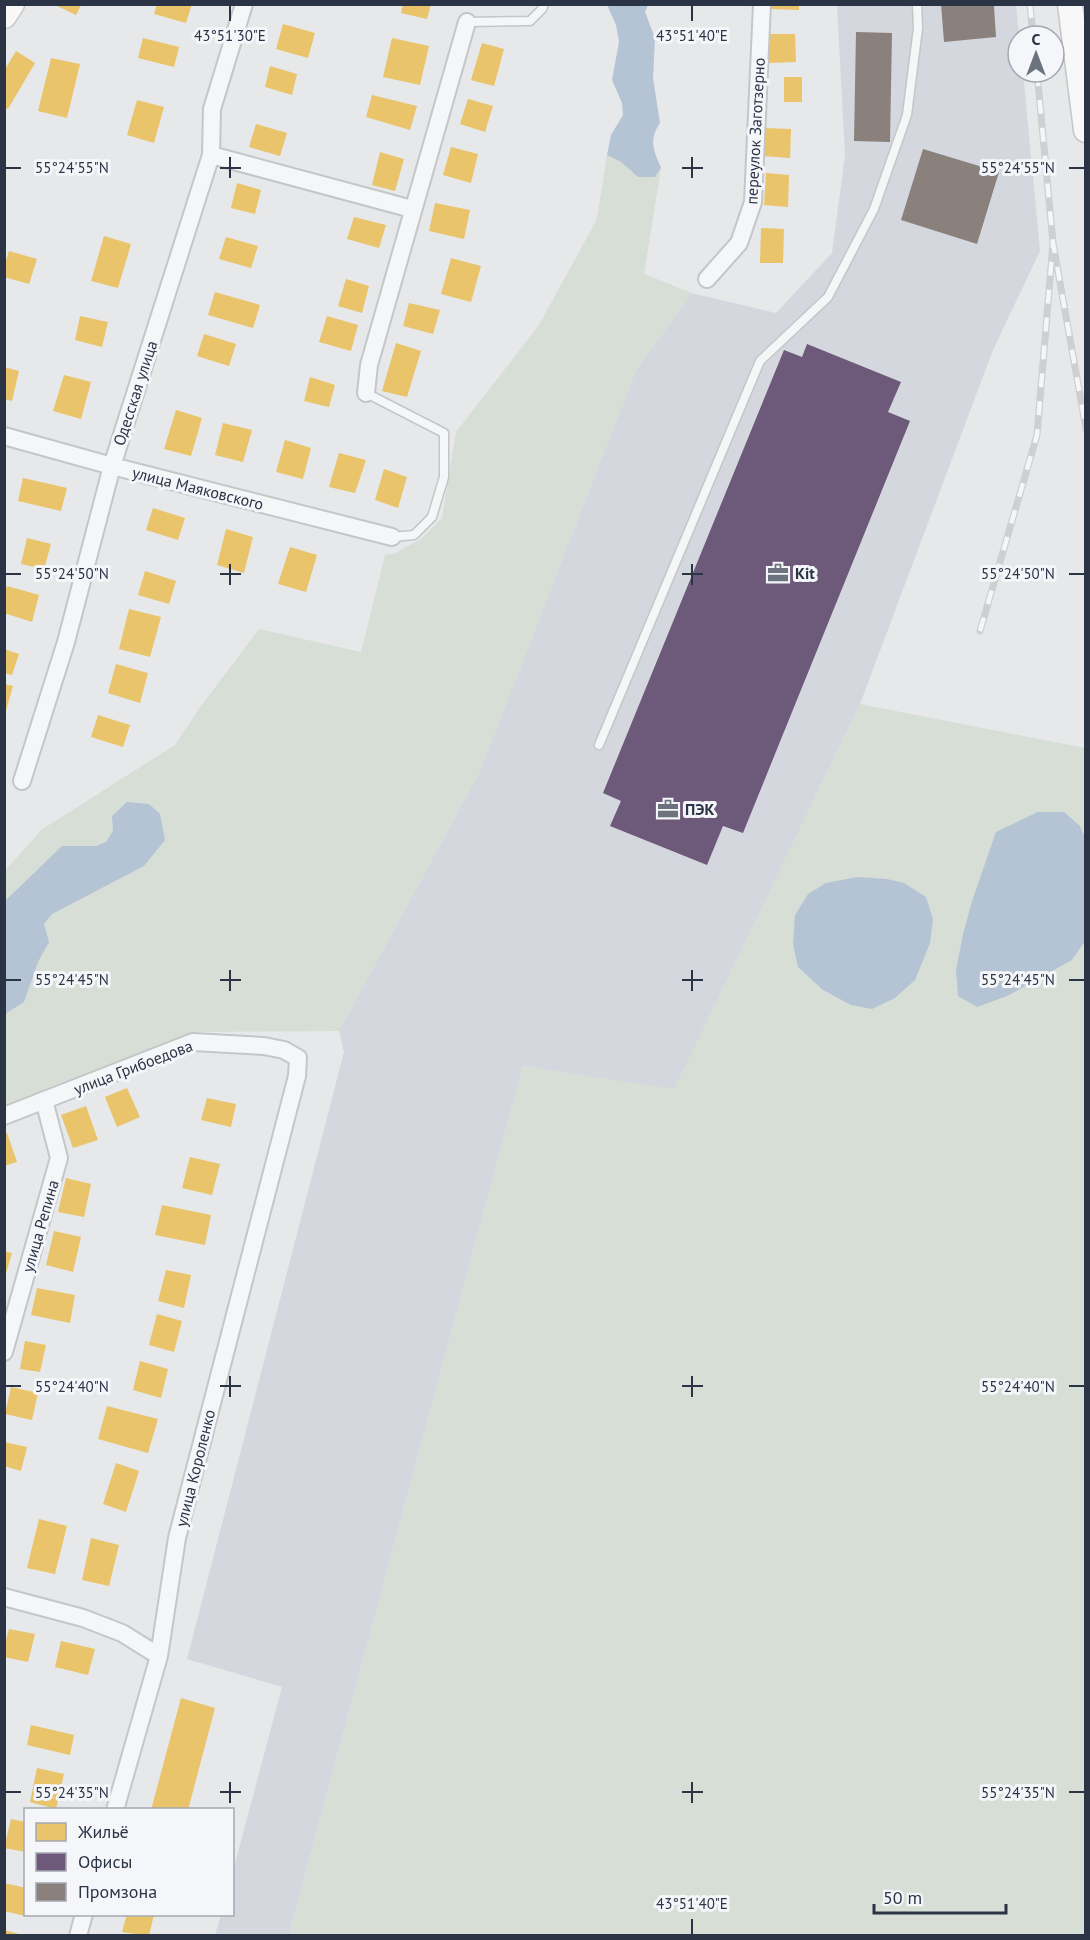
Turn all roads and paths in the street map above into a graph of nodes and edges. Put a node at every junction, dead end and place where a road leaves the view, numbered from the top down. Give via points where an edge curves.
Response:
1 (12, 4) edge
2 (244, 4) edge
3 (544, 4) edge
4 (762, 4) edge
5 (917, 4) edge
6 (1070, 4) edge
7 (4, 16) edge
8 (467, 22) joint
9 (1086, 130) edge
10 (211, 155) junction
11 (412, 209) junction
12 (707, 279) dead end
13 (366, 393) joint
14 (4, 436) edge
15 (112, 466) junction
16 (392, 537) joint
17 (599, 745) dead end
18 (22, 781) dead end
19 (298, 1058) joint
20 (44, 1100) junction
21 (4, 1116) edge
22 (4, 1352) edge
23 (4, 1597) edge
24 (159, 1656) junction
25 (115, 1808) edge
26 (83, 1916) edge
27 (78, 1935) edge

1 - 7 street
2 - 10 street, Одесская улица via 212,109
3 - 8 lane via 530,21
4 - 12 street, переулок Заготзерно via 753,202 740,243
5 - 17 lane via 908,115 874,209 828,297 760,362
6 - 9 street
8 - 11 street
10 - 11 street
10 - 15 street, Одесская улица
11 - 13 street via 369,365
13 - 16 lane via 444,433 444,477 432,517 414,536
14 - 15 street, улица Маяковского
15 - 16 street, улица Маяковского
15 - 18 street, Одесская улица via 66,642
19 - 20 street, улица Грибоедова via 264,1046 193,1042
19 - 24 street, улица Короленко via 297,1076 177,1538
20 - 21 street, улица Грибоедова
20 - 22 street, улица Репина via 59,1158
23 - 24 street via 83,1618 122,1634
24 - 25 street, улица Короленко
26 - 27 street

